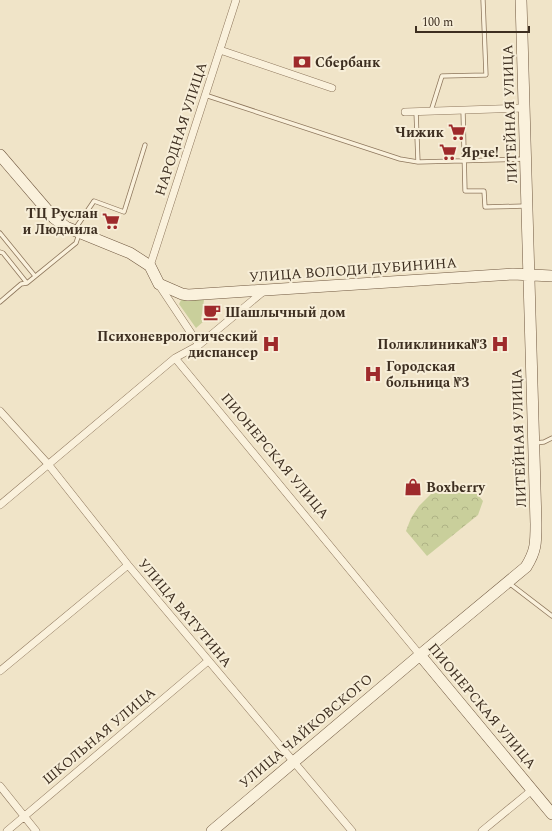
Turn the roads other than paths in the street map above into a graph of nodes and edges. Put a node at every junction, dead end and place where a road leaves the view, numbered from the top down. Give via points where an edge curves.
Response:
1 (236, 0) edge
2 (483, 0) edge
3 (521, 0) edge
4 (220, 50) junction
5 (332, 88) dead end
6 (205, 95) junction
7 (525, 108) junction
8 (463, 110) junction
9 (416, 111) junction
10 (430, 111) junction
11 (405, 112) dead end
12 (145, 145) dead end
13 (0, 155) edge
14 (526, 159) junction
15 (464, 161) junction
16 (418, 162) junction
17 (528, 206) junction
18 (77, 231) junction
19 (0, 233) edge
20 (0, 252) edge
21 (150, 266) junction
22 (529, 274) junction
23 (35, 276) junction
24 (552, 276) edge
25 (27, 283) junction
26 (158, 284) junction
27 (264, 291) junction
28 (0, 302) edge
29 (200, 345) junction
30 (175, 358) junction
31 (0, 411) edge
32 (552, 438) edge
33 (534, 443) junction
34 (48, 464) junction
35 (0, 505) edge
36 (128, 565) junction
37 (508, 582) junction
38 (552, 616) edge
39 (420, 655) junction
40 (208, 661) junction
41 (0, 671) edge
42 (293, 762) junction
43 (0, 786) edge
44 (532, 790) junction
45 (552, 814) edge
46 (24, 818) junction
47 (7, 831) edge
48 (36, 831) edge
49 (212, 831) edge
50 (352, 831) edge
51 (482, 831) edge

1 - 4 street, НАРОДНАЯ УЛИЦА
2 - 10 lane via 486,75 442,76
3 - 7 street, ЛИТЕЙНАЯ УЛИЦА
4 - 5 street
4 - 6 street, НАРОДНАЯ УЛИЦА
6 - 16 lane via 400,159
6 - 21 street, НАРОДНАЯ УЛИЦА
7 - 8 street
7 - 14 street, ЛИТЕЙНАЯ УЛИЦА
8 - 10 street
8 - 15 lane
9 - 10 street
9 - 11 street
9 - 16 lane
12 - 18 lane via 124,212 94,201
13 - 18 street via 54,218
14 - 15 lane
14 - 17 street, ЛИТЕЙНАЯ УЛИЦА
15 - 16 lane
15 - 17 lane via 466,191 484,191 485,207
17 - 22 street, ЛИТЕЙНАЯ УЛИЦА
18 - 21 street via 130,253
18 - 23 lane via 76,243
19 - 23 lane
20 - 25 lane
21 - 26 street
22 - 24 street, УЛИЦА ВОЛОДИ ДУБИНИНА
22 - 27 street, УЛИЦА ВОЛОДИ ДУБИНИНА
22 - 33 street, ЛИТЕЙНАЯ УЛИЦА
23 - 25 lane
25 - 28 lane via 21,284
26 - 27 street, УЛИЦА ВОЛОДИ ДУБИНИНА via 188,295
26 - 29 street
27 - 29 street
29 - 30 street
30 - 34 street
30 - 39 street, ПИОНЕРСКАЯ УЛИЦА
31 - 34 street, УЛИЦА ВАТУТИНА
32 - 33 lane
33 - 37 street, ЛИТЕЙНАЯ УЛИЦА via 536,542 533,555 526,567
34 - 35 street
34 - 36 street, УЛИЦА ВАТУТИНА
36 - 40 street, УЛИЦА ВАТУТИНА
36 - 41 street
37 - 38 lane
37 - 39 street, ЛИТЕЙНАЯ УЛИЦА
39 - 42 street, УЛИЦА ЧАЙКОВСКОГО
39 - 44 street, ПИОНЕРСКАЯ УЛИЦА
40 - 42 street, УЛИЦА ВАТУТИНА
40 - 46 street, ШКОЛЬНАЯ УЛИЦА
42 - 49 street, УЛИЦА ЧАЙКОВСКОГО
42 - 50 street, УЛИЦА ВАТУТИНА
43 - 46 street
44 - 45 street, ПИОНЕРСКАЯ УЛИЦА
44 - 51 street
46 - 47 street, ШКОЛЬНАЯ УЛИЦА
46 - 48 street

